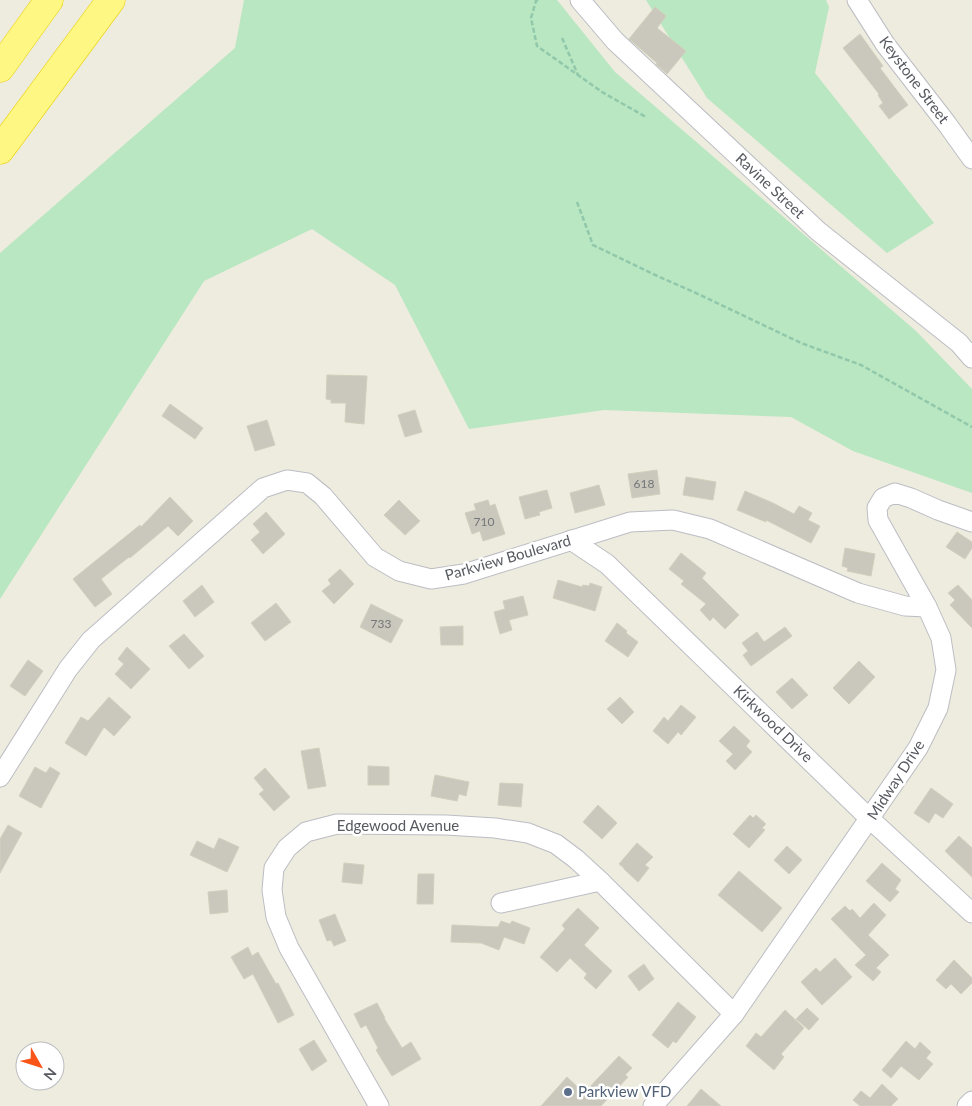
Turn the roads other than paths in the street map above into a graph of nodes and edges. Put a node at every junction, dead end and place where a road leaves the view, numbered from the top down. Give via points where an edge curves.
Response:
1 (49, 0) edge
2 (112, 0) edge
3 (580, 0) edge
4 (857, 0) edge
5 (0, 68) edge
6 (0, 150) edge
7 (972, 159) edge
8 (966, 341) edge
9 (972, 358) edge
10 (972, 522) edge
11 (571, 540) junction
12 (927, 607) junction
13 (0, 777) edge
14 (870, 819) junction
15 (600, 881) junction
16 (501, 903) dead end
17 (972, 913) edge
18 (734, 1014) junction
19 (972, 1101) edge
20 (379, 1106) edge
21 (654, 1106) edge
22 (967, 1106) edge

1 - 5 highway
2 - 6 highway
3 - 8 street, Ravine Street via 615,41 818,231
4 - 7 street, Keystone Street via 885,44
8 - 9 street, Ravine Street
10 - 12 street, Midway Drive via 895,493 883,498 877,508 878,520
11 - 12 street, Parkview Boulevard via 630,522 673,520 710,529 858,592 905,606
11 - 13 street, Parkview Boulevard via 464,574 431,579 398,571 375,557 323,496 307,483 287,480 263,488 91,640 68,669
11 - 14 street, Kirkwood Drive via 607,564
12 - 14 street, Midway Drive via 941,638 946,670 938,708 918,748
14 - 17 street, Kirkwood Drive
14 - 18 street, Midway Drive
15 - 16 street
15 - 18 street, Edgewood Avenue
15 - 20 street, Edgewood Avenue via 556,844 528,833 496,828 338,824 306,832 288,848 274,868 272,890 276,917 289,948
18 - 21 street, Midway Drive
19 - 22 street

